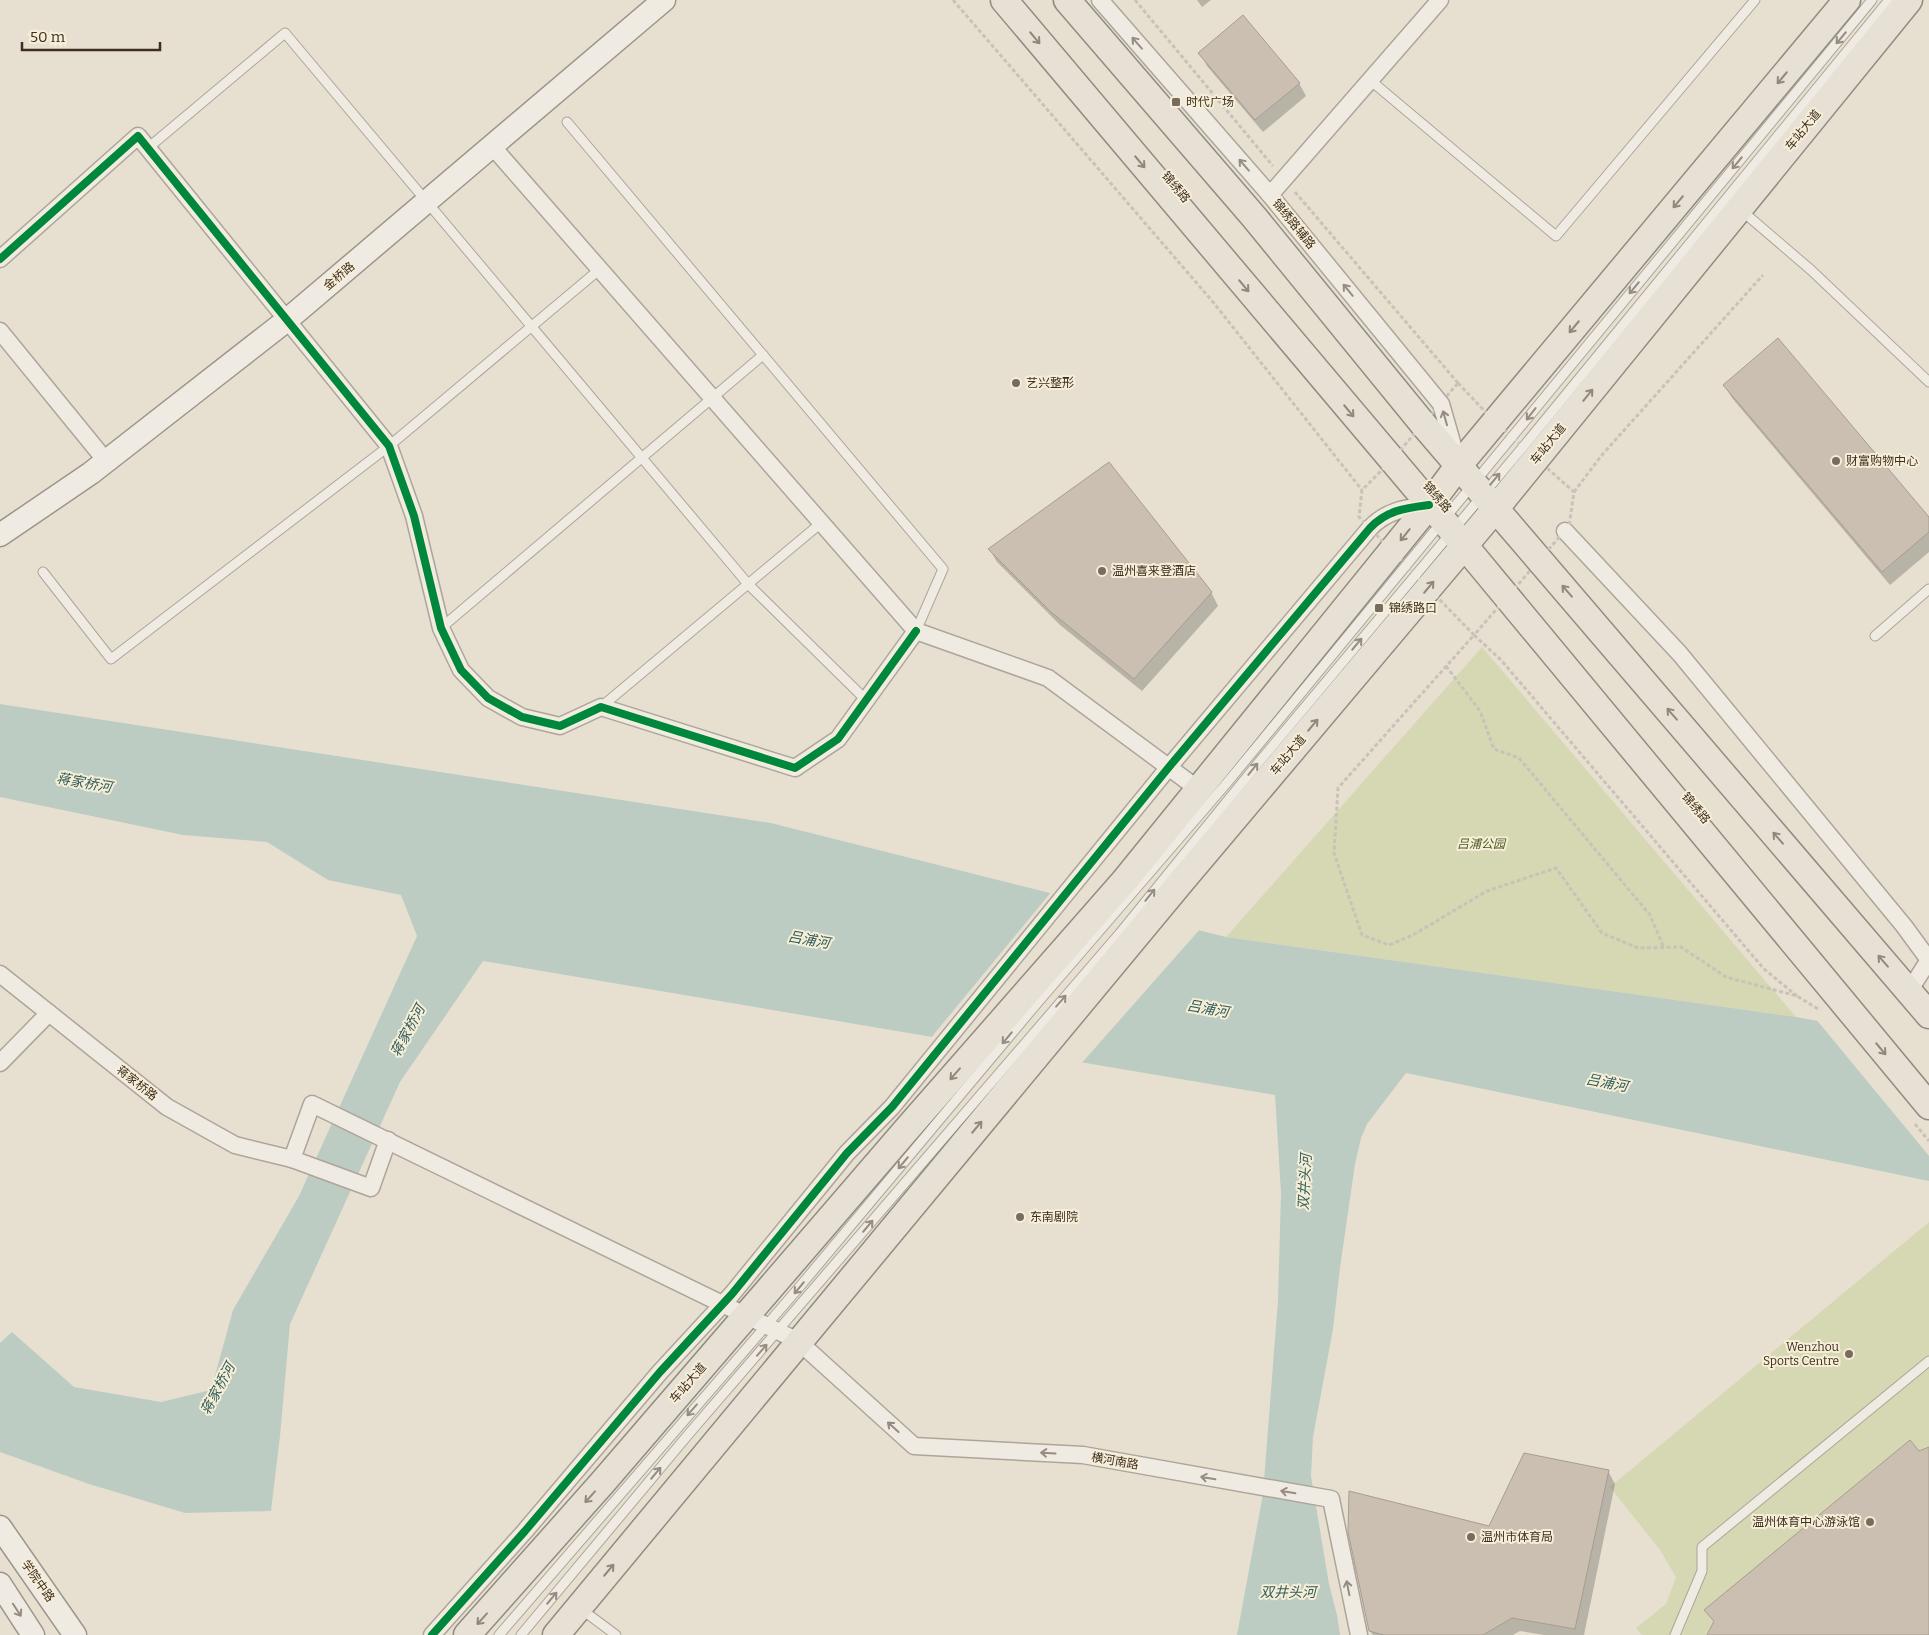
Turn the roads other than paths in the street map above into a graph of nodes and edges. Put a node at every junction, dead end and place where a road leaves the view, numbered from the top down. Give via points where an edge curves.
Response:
1 (664, 0) edge
2 (1004, 0) edge
3 (1067, 0) edge
4 (1100, 0) edge
5 (1440, 0) edge
6 (1754, 0) edge
7 (1847, 0) edge
8 (1872, 0) edge
9 (1889, 0) edge
10 (1909, 0) edge
11 (1370, 80) junction
12 (567, 122) dead end
13 (492, 146) junction
14 (148, 148) junction
15 (1270, 195) junction
16 (426, 202) junction
17 (1739, 209) junction
18 (0, 259) edge
19 (600, 269) junction
20 (288, 320) junction
21 (532, 326) junction
22 (0, 331) edge
23 (763, 356) junction
24 (1929, 382) edge
25 (713, 398) junction
26 (389, 446) junction
27 (641, 458) junction
28 (106, 461) junction
29 (1478, 487) junction
30 (821, 523) junction
31 (1447, 525) junction
32 (1565, 531) dead end
33 (0, 534) edge
34 (43, 572) dead end
35 (748, 584) junction
36 (1929, 589) edge
37 (441, 628) junction
38 (916, 631) junction
39 (1875, 636) dead end
40 (866, 700) junction
41 (601, 707) junction
42 (1169, 768) junction
43 (1198, 789) junction
44 (1929, 960) edge
45 (0, 974) edge
46 (1908, 991) junction
47 (49, 1013) junction
48 (1928, 1013) edge
49 (0, 1063) edge
50 (1920, 1112) edge
51 (388, 1140) junction
52 (292, 1159) junction
53 (722, 1305) junction
54 (772, 1328) junction
55 (1929, 1361) edge
56 (0, 1527) edge
57 (0, 1584) edge
58 (579, 1607) junction
59 (33, 1635) edge
60 (75, 1635) edge
61 (432, 1635) edge
62 (467, 1635) edge
63 (499, 1635) edge
64 (521, 1635) edge
65 (556, 1635) edge
66 (616, 1635) edge
67 (1359, 1635) edge
68 (1675, 1635) edge

1 - 13 street, 金桥路
2 -> 31 main road, 锦绣路
3 - 29 main road via 1254,216 1416,417
15 -> 4 street, 锦绣路辅路
5 - 11 street
6 - 11 lane via 1556,236
7 -> 29 main road, 车站大道
8 -> 29 lane via 1566,369 1512,437
29 -> 9 lane
10 - 17 main road, 车站大道
11 - 15 street
12 - 23 lane
13 - 16 street, 金桥路
13 - 19 street
14 - 16 lane via 285,33
14 - 18 street via 138,136
14 - 20 street
29 -> 15 street, 锦绣路辅路 via 1441,404
16 - 20 street, 金桥路
16 - 21 lane
17 - 24 lane via 1811,270
29 -> 17 main road, 车站大道
19 - 21 lane
19 - 25 street
20 - 26 street
20 - 28 street, 金桥路
21 - 26 lane
21 - 27 lane
22 - 28 street
23 - 25 lane
23 - 38 lane via 943,569
25 - 27 lane
25 - 30 street
26 - 34 lane via 111,659
26 - 37 street via 414,516
27 - 35 lane
27 - 37 lane
28 - 33 street, 金桥路
29 - 31 main road, 车站大道
29 - 31 main road, 车站大道
46 -> 29 main road
30 - 35 lane
30 - 38 street
31 - 42 street via 1398,510 1376,522
31 -> 43 main road, 车站大道
31 -> 50 main road, 锦绣路 via 1849,1011
31 -> 54 lane via 1039,1001
54 -> 31 lane via 1120,933
54 -> 31 main road, 车站大道 via 946,1164 1180,883
32 - 44 street via 1680,654
35 - 40 lane
35 - 41 lane
36 - 39 lane
37 - 41 street via 460,670 488,698 522,717 560,726
38 - 40 street
38 - 42 street via 1048,678
40 - 41 street via 838,740 794,768
42 - 43 street
42 - 53 street via 892,1106 847,1153
43 -> 54 main road, 车站大道 via 1126,879 907,1129
44 - 46 street
45 - 47 street, 蒋家桥路
46 - 48 main road
47 - 49 street
47 - 52 street, 蒋家桥路 via 167,1107 235,1145
51 - 52 street, 蒋家桥路 via 371,1188
51 - 52 street, 横河南路 via 312,1104
51 - 53 street, 横河南路
53 - 54 street, 横河南路
53 - 61 street
58 -> 54 main road, 车站大道
54 -> 62 main road, 车站大道 via 603,1482
54 -> 63 lane
64 -> 54 lane via 687,1436
67 -> 54 street, 横河南路 via 1331,1499 1083,1455 914,1446
55 - 68 lane via 1702,1547 1702,1571
56 - 60 street, 学院中路
57 -> 59 street
58 - 65 main road, 车站大道
58 - 66 lane

